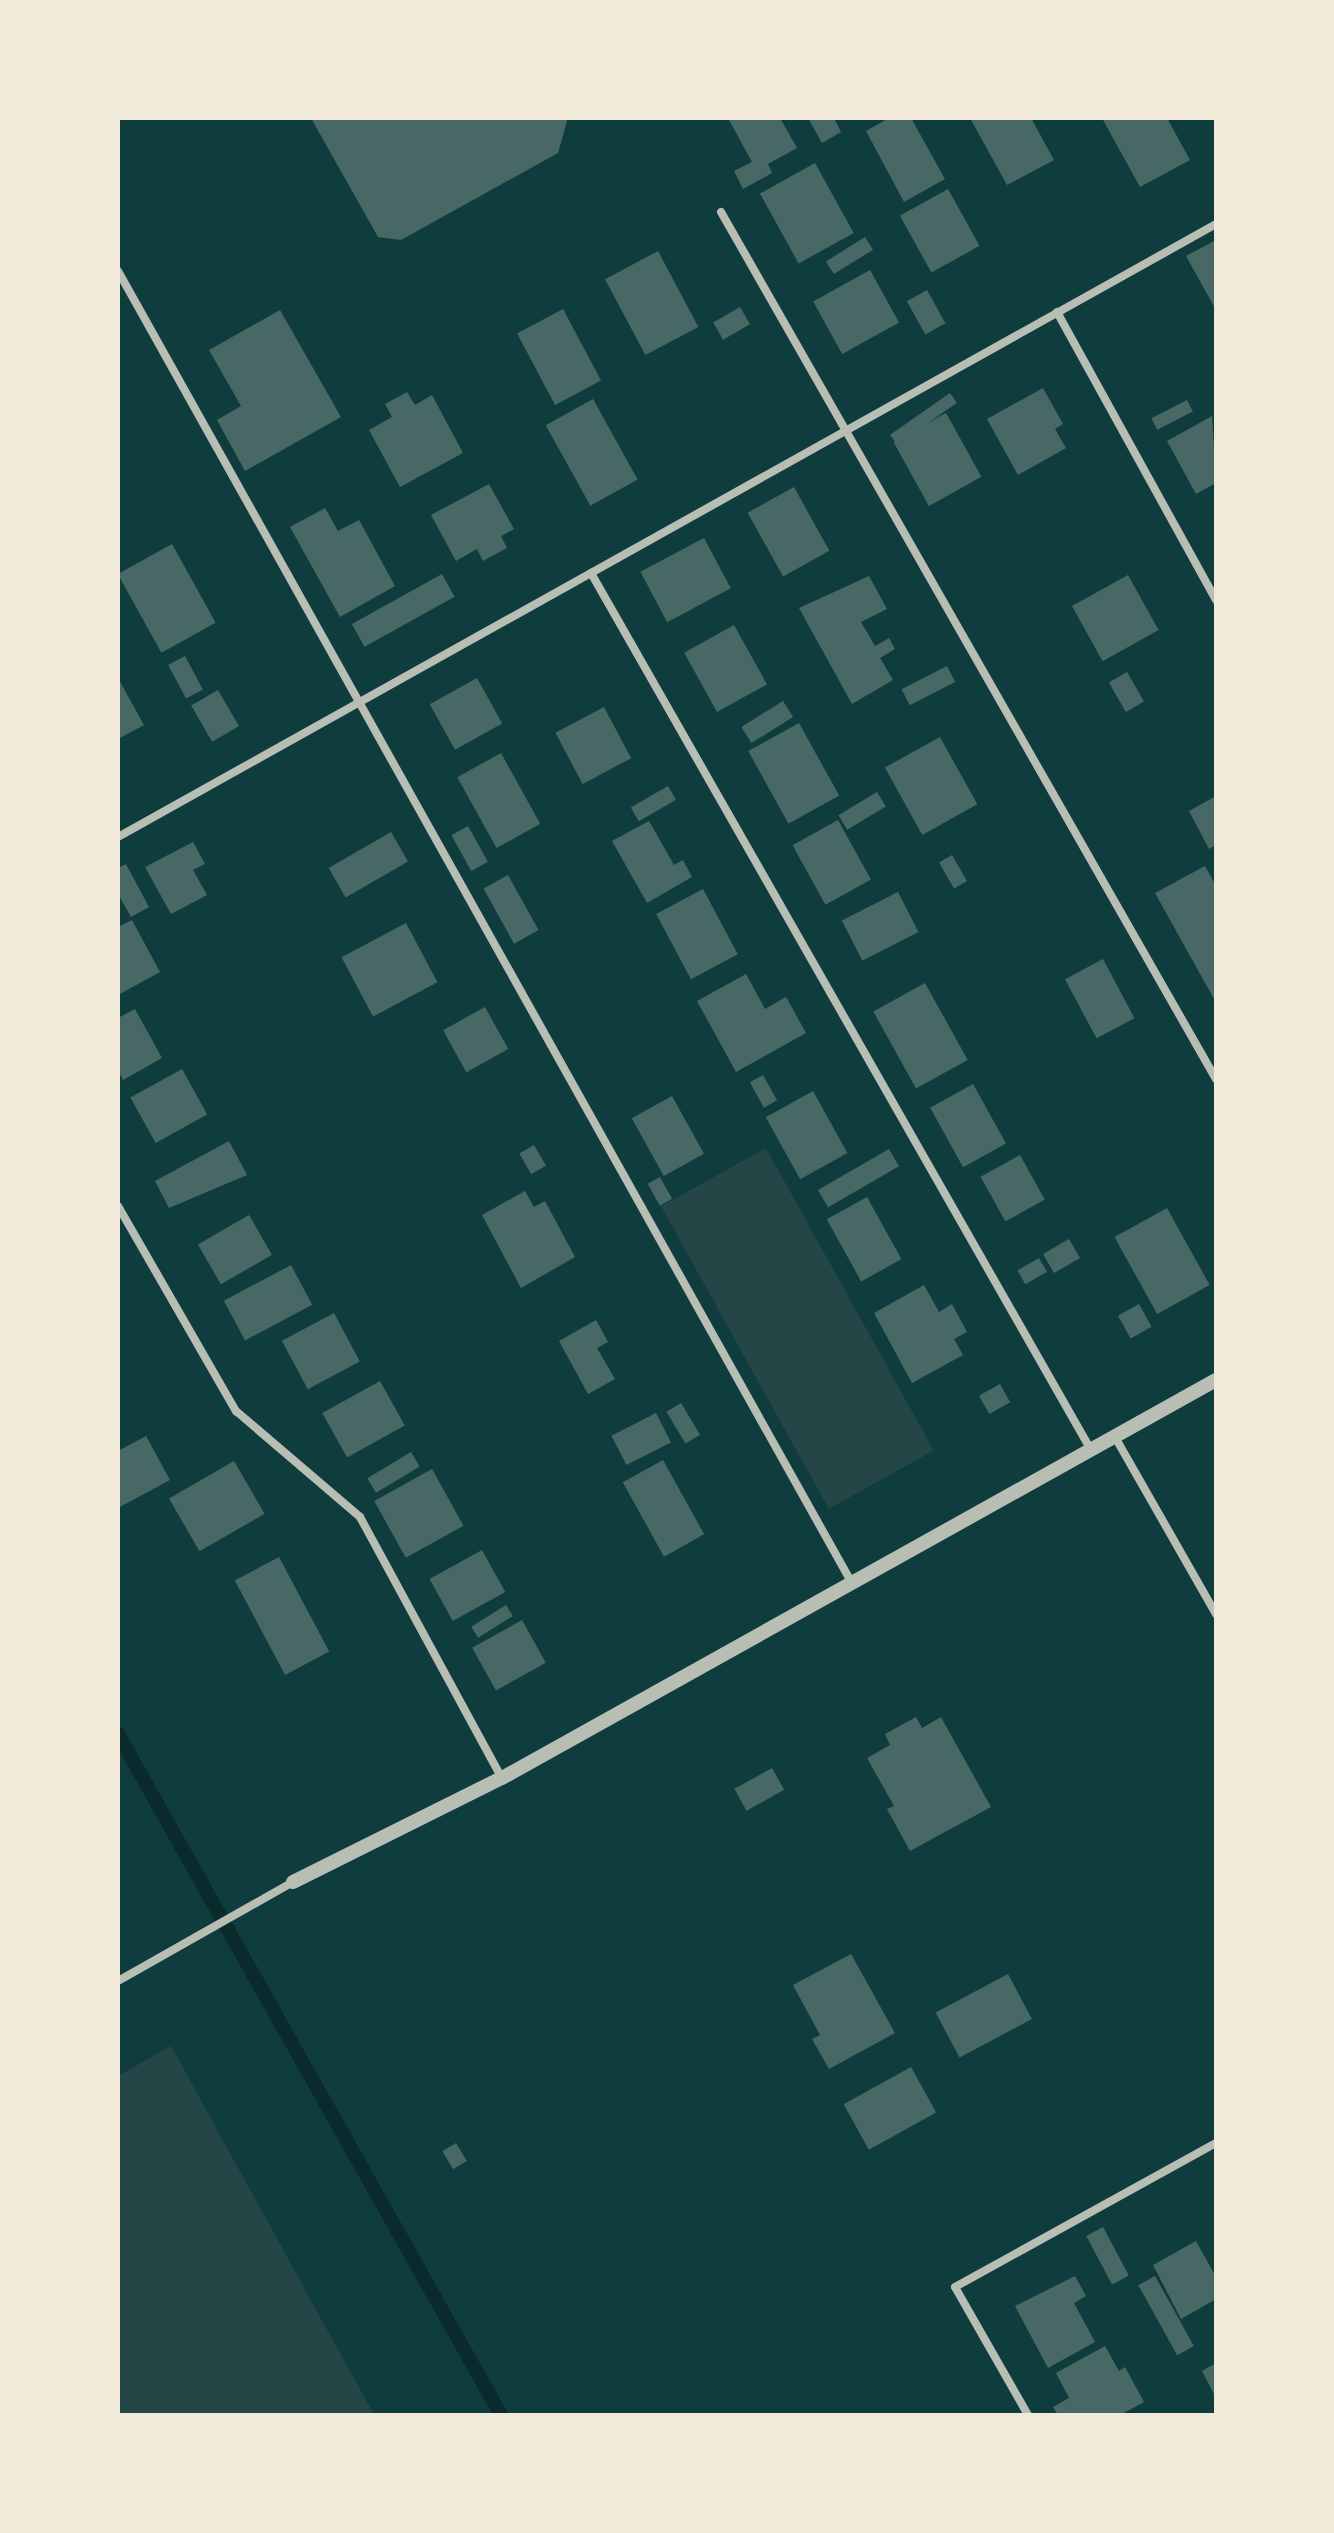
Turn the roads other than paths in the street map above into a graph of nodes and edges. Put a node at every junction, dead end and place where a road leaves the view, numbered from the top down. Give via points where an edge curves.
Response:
1 (721, 212) dead end
2 (1216, 224) edge
3 (118, 271) edge
4 (1057, 312) junction
5 (849, 429) junction
6 (591, 573) junction
7 (1216, 600) edge
8 (359, 702) junction
9 (118, 837) edge
10 (1216, 1079) edge
11 (118, 1206) edge
12 (1216, 1380) edge
13 (1115, 1437) junction
14 (1091, 1450) junction
15 (852, 1583) junction
16 (1216, 1614) edge
17 (502, 1778) junction
18 (293, 1882) joint
19 (118, 1981) edge
20 (1216, 2143) edge
21 (1028, 2415) edge

1 - 5 street
2 - 4 street
3 - 8 street
4 - 5 street
4 - 7 street
5 - 6 street
5 - 10 street
6 - 8 street
6 - 14 street
8 - 9 street
8 - 15 street
11 - 17 street via 236,1411 360,1517
12 - 13 street
13 - 14 street
13 - 16 street
14 - 15 street
15 - 17 street
17 - 18 street
18 - 19 street
20 - 21 street via 955,2287

